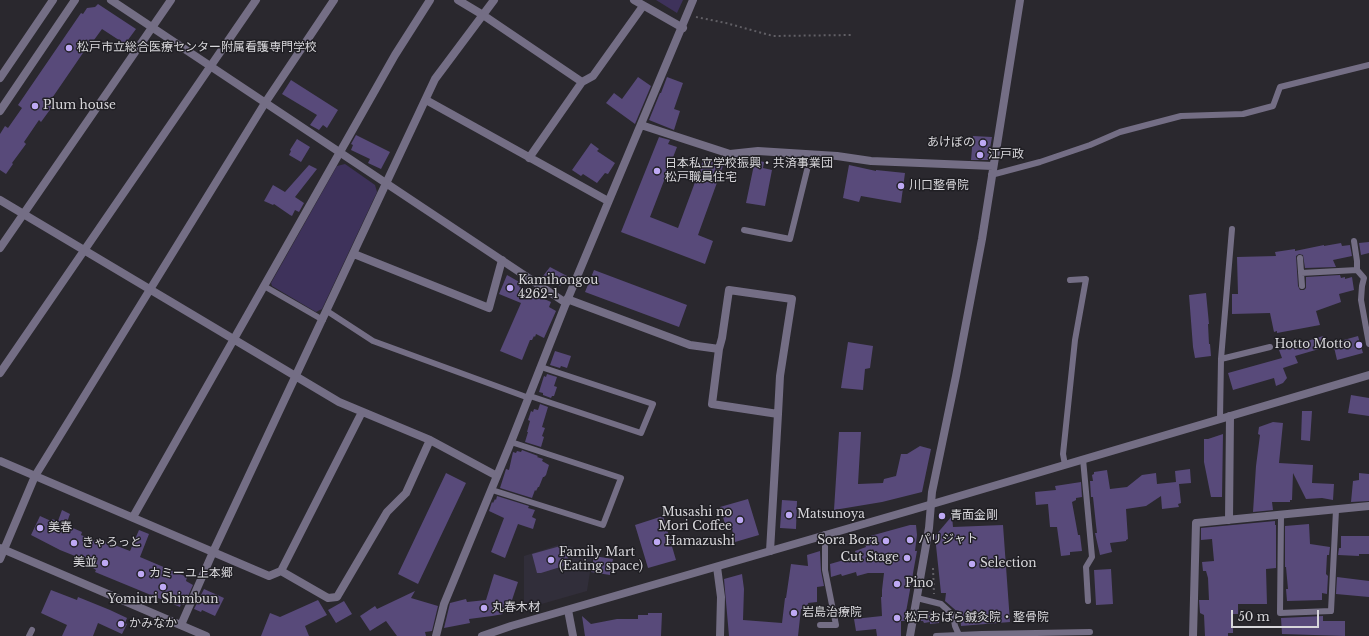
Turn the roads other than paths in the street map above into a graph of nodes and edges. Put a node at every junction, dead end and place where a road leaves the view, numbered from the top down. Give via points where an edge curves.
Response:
1 (53, 0) edge
2 (75, 0) edge
3 (111, 0) edge
4 (171, 0) edge
5 (256, 0) edge
6 (334, 0) edge
7 (430, 0) edge
8 (458, 0) edge
9 (494, 0) edge
10 (634, 0) edge
11 (694, 0) edge
12 (1020, 0) edge
13 (643, 6) junction
14 (482, 15) junction
15 (152, 28) junction
16 (683, 28) junction
17 (1369, 65) edge
18 (211, 66) junction
19 (0, 78) edge
20 (582, 82) junction
21 (426, 100) junction
22 (265, 103) junction
23 (0, 111) edge
24 (641, 125) junction
25 (340, 153) junction
26 (811, 154) junction
27 (529, 158) junction
28 (993, 166) junction
29 (991, 175) junction
30 (386, 184) junction
31 (0, 200) edge
32 (608, 201) junction
33 (23, 214) junction
34 (1232, 229) dead end
35 (744, 230) dead end
36 (1354, 241) dead end
37 (0, 248) edge
38 (85, 250) junction
39 (354, 254) junction
40 (1300, 258) dead end
41 (502, 260) junction
42 (1357, 270) junction
43 (1301, 272) junction
44 (1367, 278) edge
45 (1070, 280) dead end
46 (264, 286) junction
47 (1302, 286) dead end
48 (150, 290) junction
49 (567, 301) junction
50 (327, 311) junction
51 (323, 320) junction
52 (234, 339) junction
53 (1369, 344) edge
54 (1270, 347) dead end
55 (719, 349) junction
56 (1221, 359) junction
57 (541, 366) junction
58 (0, 373) edge
59 (1369, 375) edge
60 (295, 376) junction
61 (530, 397) junction
62 (362, 412) junction
63 (778, 414) junction
64 (1230, 416) junction
65 (1220, 419) junction
66 (430, 440) junction
67 (511, 442) junction
68 (1083, 459) junction
69 (0, 461) edge
70 (1065, 465) junction
71 (35, 476) junction
72 (497, 476) junction
73 (492, 490) junction
74 (930, 504) junction
75 (1369, 506) edge
76 (1336, 510) junction
77 (1281, 515) junction
78 (133, 517) junction
79 (1229, 520) junction
80 (825, 534) junction
81 (2, 549) edge
82 (770, 551) junction
83 (213, 552) junction
84 (0, 559) edge
85 (717, 567) junction
86 (281, 571) junction
87 (917, 598) junction
88 (1088, 601) dead end
89 (568, 610) junction
90 (182, 625) junction
91 (820, 625) dead end
92 (1090, 632) dead end
93 (959, 635) junction
94 (206, 636) edge
95 (436, 636) edge
96 (482, 636) edge
97 (573, 636) edge
98 (720, 636) edge
99 (910, 636) edge
100 (936, 636) edge
101 (1193, 636) edge

1 - 19 street
2 - 23 street
3 - 15 street
4 - 15 street
5 - 18 street
6 - 22 street
7 - 25 street via 395,54
8 - 14 street
9 - 14 street
10 - 13 street
11 - 16 street
12 - 28 street
13 - 16 street
13 - 20 street via 593,76
14 - 20 street
14 - 21 street via 435,79
15 - 18 street
15 - 33 street
16 - 24 street
17 - 29 lane via 1280,87 1273,106 1243,114 1181,116 1120,132 1040,162
18 - 22 street
18 - 38 street
20 - 27 street
21 - 27 street
21 - 30 street
22 - 25 street
22 - 48 street
24 - 26 street via 730,154 758,151
24 - 32 street
25 - 30 street
25 - 46 street
26 - 28 street via 871,161
26 - 35 lane via 790,239
27 - 32 street
28 - 29 street
29 - 74 street via 982,239
30 - 39 street
30 - 41 street
31 - 33 street
32 - 49 street
33 - 37 street
33 - 38 street
34 - 56 lane
36 - 42 lane
38 - 48 street
38 - 58 street
39 - 41 street via 488,308
39 - 50 street
40 - 43 lane
41 - 49 street
42 - 43 lane
42 - 44 lane
43 - 47 lane
44 - 53 lane via 1362,286 1361,300
45 - 70 lane via 1086,279 1075,340 1063,454
46 - 51 lane
46 - 52 street
48 - 52 street
48 - 71 street
49 - 55 street via 690,345
49 - 57 street
50 - 51 street
50 - 61 lane via 373,341
51 - 60 street
52 - 60 street
52 - 78 street
54 - 56 lane
55 - 63 street via 712,404
55 - 63 street via 729,290 792,299 780,376
56 - 65 lane
57 - 61 street
57 - 61 lane via 653,404 641,433
59 - 64 street
60 - 62 street via 339,402
60 - 83 street
61 - 67 street
62 - 66 street
62 - 86 street
63 - 82 street
64 - 65 street
64 - 79 street
65 - 68 street
66 - 72 street
66 - 86 street via 406,493 387,512 337,597 328,598
67 - 72 street
67 - 73 lane via 621,478 603,525
68 - 70 street
68 - 88 lane via 1092,557 1086,567
69 - 71 street
70 - 74 street
71 - 78 street
71 - 81 street
72 - 73 street
73 - 95 street via 444,604
74 - 80 street
74 - 87 street via 929,528
75 - 76 street
76 - 77 street
76 - 77 lane via 1331,611 1280,613
77 - 79 street
78 - 83 street
79 - 101 street via 1196,523
80 - 82 street
80 - 91 lane via 825,570 836,625
81 - 84 street
81 - 90 street
82 - 85 street
83 - 86 street via 269,576
83 - 90 street
85 - 89 street
85 - 98 street via 721,597
87 - 93 lane via 941,604 953,615 954,626
87 - 99 street
89 - 96 street
89 - 97 street
90 - 94 street
92 - 93 lane
93 - 100 lane

